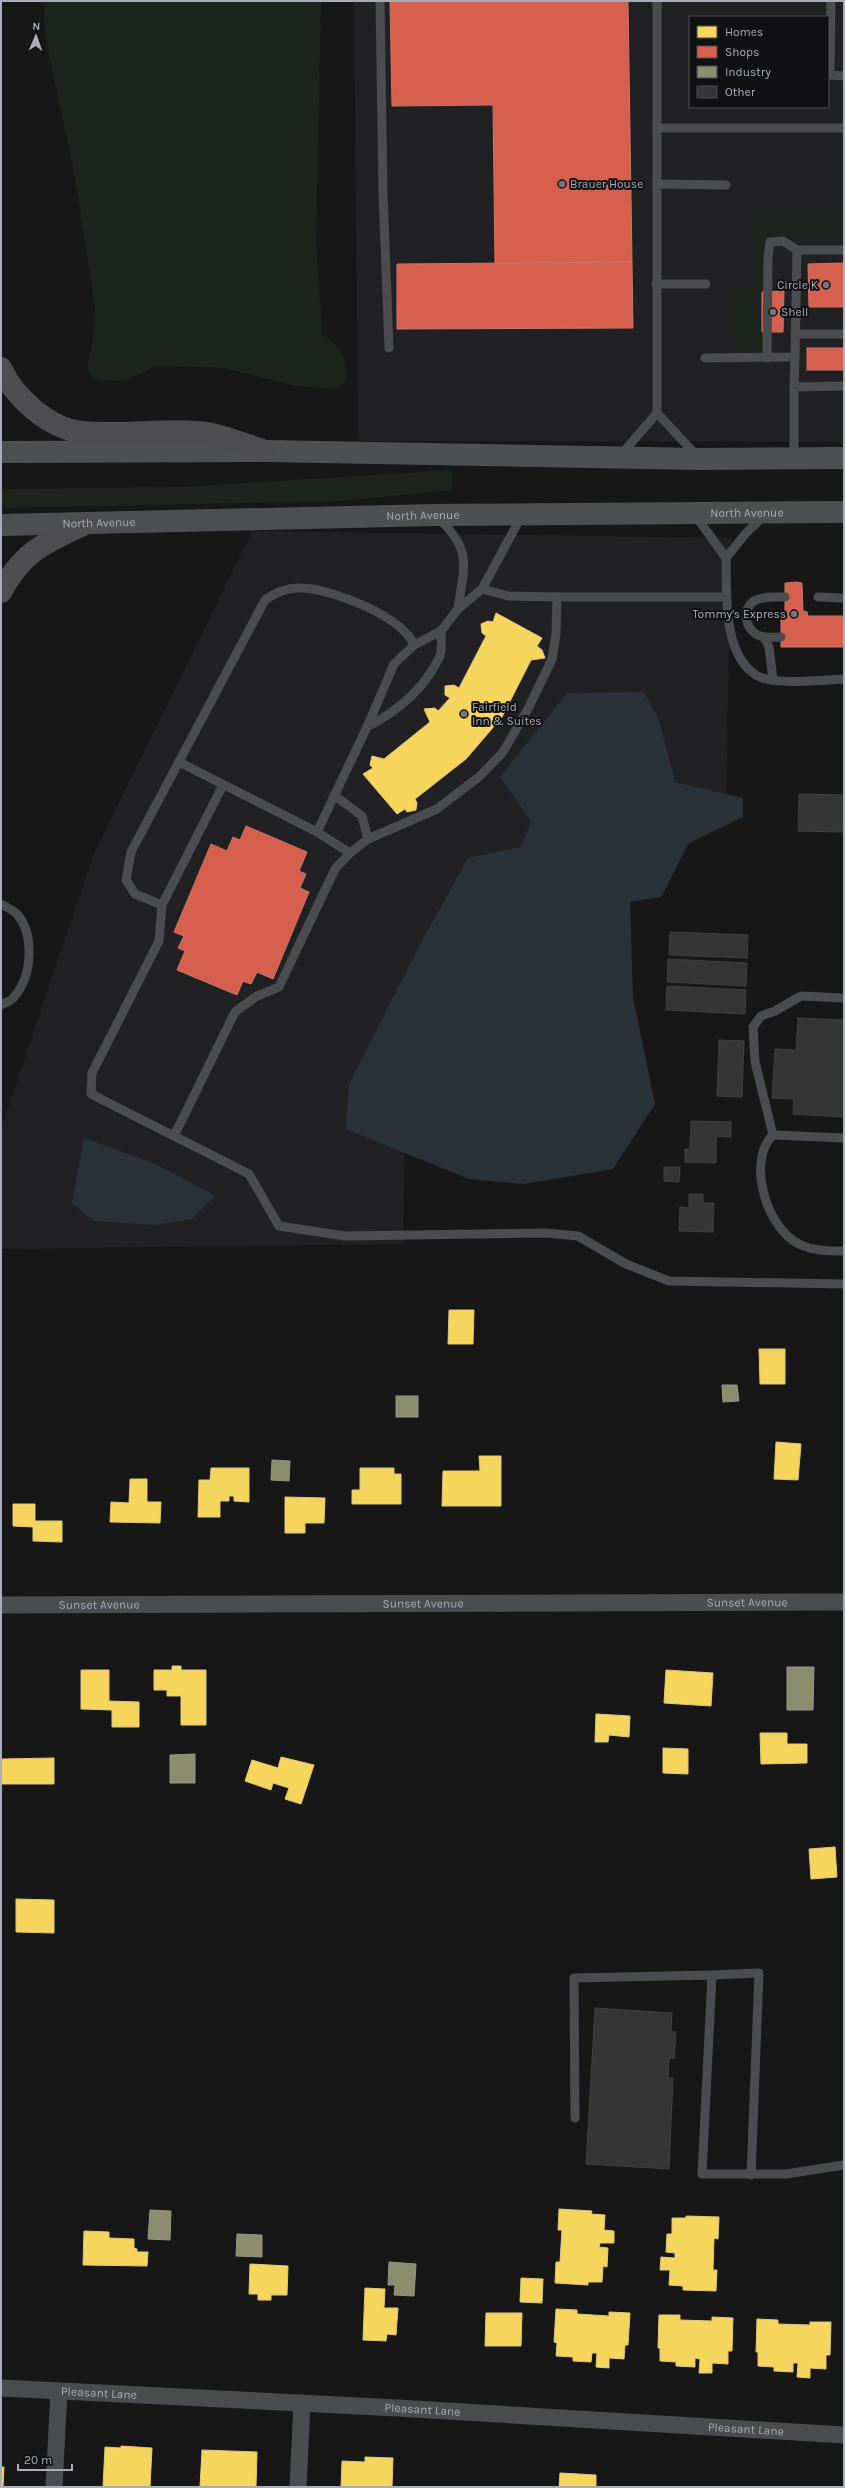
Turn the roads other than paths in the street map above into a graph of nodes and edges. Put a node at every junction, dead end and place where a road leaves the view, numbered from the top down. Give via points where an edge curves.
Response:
1 (380, 1) edge
2 (657, 1) edge
3 (831, 1) edge
4 (844, 76) edge
5 (657, 128) junction
6 (844, 128) edge
7 (656, 184) junction
8 (726, 185) dead end
9 (797, 250) junction
10 (844, 250) edge
11 (656, 284) junction
12 (706, 284) dead end
13 (795, 334) junction
14 (844, 334) edge
15 (388, 348) dead end
16 (795, 357) junction
17 (704, 358) dead end
18 (767, 358) junction
19 (1, 368) edge
20 (844, 386) edge
21 (794, 387) junction
22 (657, 413) junction
23 (266, 451) junction
24 (1, 452) edge
25 (619, 457) junction
26 (844, 458) edge
27 (700, 459) junction
28 (794, 459) junction
29 (767, 512) junction
30 (844, 512) edge
31 (694, 513) junction
32 (523, 514) junction
33 (435, 515) junction
34 (85, 524) junction
35 (1, 525) edge
36 (726, 558) junction
37 (482, 589) junction
38 (1, 592) edge
39 (557, 597) junction
40 (726, 597) junction
41 (785, 597) dead end
42 (818, 597) dead end
43 (844, 598) edge
44 (458, 609) junction
45 (441, 631) junction
46 (764, 637) junction
47 (781, 637) dead end
48 (414, 645) junction
49 (844, 679) edge
50 (773, 680) junction
51 (367, 727) junction
52 (179, 762) junction
53 (223, 785) junction
54 (334, 795) junction
55 (317, 832) junction
56 (368, 839) junction
57 (350, 853) junction
58 (1, 904) edge
59 (162, 905) junction
60 (844, 998) edge
61 (1, 1005) edge
62 (174, 1136) junction
63 (773, 1136) junction
64 (844, 1138) edge
65 (844, 1251) edge
66 (844, 1284) edge
67 (844, 1602) edge
68 (1, 1605) edge
69 (712, 1975) junction
70 (575, 2118) dead end
71 (844, 2165) edge
72 (751, 2175) junction
73 (1, 2388) edge
74 (59, 2391) junction
75 (302, 2403) junction
76 (844, 2435) edge
77 (54, 2487) edge
78 (298, 2487) edge

1 - 15 lane
2 - 5 lane
3 - 4 lane via 830,76
5 - 6 lane
5 - 7 lane
7 - 8 lane
7 - 11 lane
9 - 10 lane
9 - 13 lane
9 - 18 lane via 783,241 770,242
11 - 12 lane
11 - 22 lane
13 - 14 lane
13 - 16 lane
16 - 18 lane
16 - 21 lane
17 - 18 lane
19 - 23 highway via 29,407 61,426 81,432 200,432
20 - 21 lane
21 - 28 lane
22 - 25 lane
22 - 27 lane
23 - 24 main road
23 - 25 main road
25 - 27 main road
26 - 28 main road
27 - 28 main road
29 - 30 main road, North Avenue
29 - 31 main road, North Avenue
29 - 36 lane
31 - 32 main road, North Avenue
31 - 36 lane
32 - 33 main road, North Avenue
32 - 37 lane
33 - 34 main road, North Avenue
33 - 44 lane via 455,534 465,560
34 - 35 main road, North Avenue
34 - 38 highway via 44,544 27,556 10,575
36 - 40 lane
37 - 39 lane via 508,596
37 - 44 lane
39 - 40 lane
39 - 56 lane via 552,659 529,707 503,752 480,776 437,809
40 - 50 lane via 728,625 741,658 756,675
41 - 46 lane via 764,598 753,602 748,608 746,622 756,634
42 - 43 lane
44 - 45 lane
45 - 48 lane
45 - 51 lane via 440,657 422,684 392,714
46 - 47 lane
46 - 50 lane via 770,647
48 - 51 lane via 394,664
48 - 52 lane via 410,635 396,624 359,604 328,592 301,587 276,591 265,600
49 - 50 lane
51 - 54 lane
52 - 53 lane
52 - 59 lane via 131,852 126,880 135,894
53 - 55 lane
53 - 59 lane
54 - 55 lane
54 - 56 lane via 362,816
55 - 57 lane
56 - 57 lane
57 - 62 lane via 335,869 279,987 257,996 235,1012
58 - 61 lane via 16,913 30,942 29,960 22,984 14,998
59 - 62 lane via 159,941 92,1073 91,1094
60 - 63 lane via 801,996 761,1016 753,1027 755,1062
62 - 66 lane via 249,1174 279,1226 345,1236 546,1233 578,1236 626,1264 669,1281
63 - 64 lane
63 - 65 lane via 765,1143 760,1178 770,1213 780,1230 798,1244 817,1250
67 - 68 street, Sunset Avenue
69 - 70 lane via 574,1978
69 - 72 lane via 702,2174
69 - 72 lane via 759,1973
71 - 72 lane via 786,2174
73 - 74 street, Pleasant Lane
74 - 75 street, Pleasant Lane
74 - 77 street
75 - 76 street, Pleasant Lane
75 - 78 street

